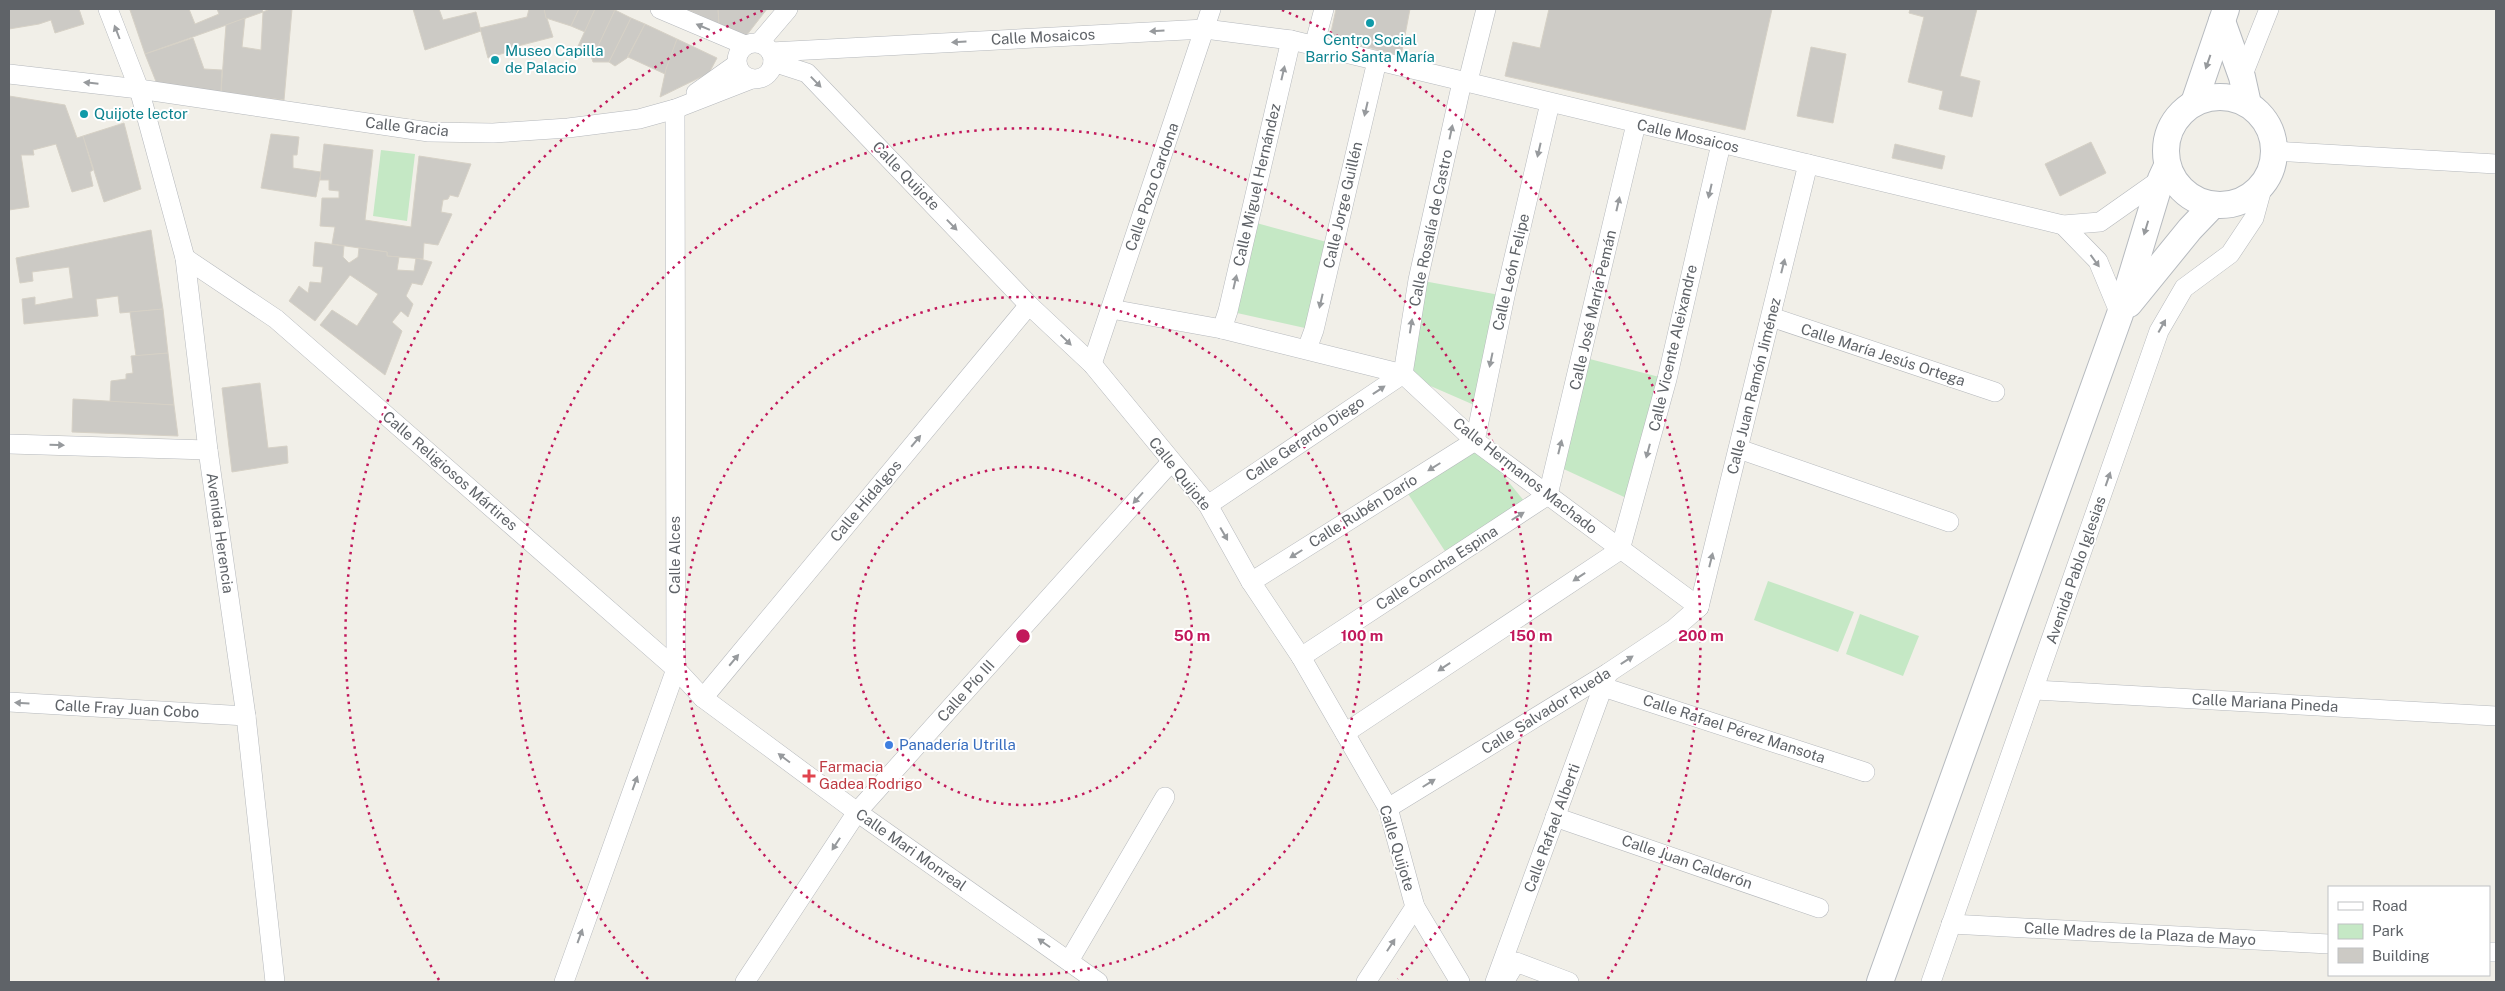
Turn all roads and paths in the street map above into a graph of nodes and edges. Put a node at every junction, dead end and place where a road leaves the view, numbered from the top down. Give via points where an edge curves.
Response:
1 (108, 9) edge
2 (660, 9) edge
3 (788, 9) edge
4 (1211, 9) edge
5 (1324, 9) edge
6 (1486, 9) edge
7 (2269, 9) edge
8 (2224, 15) edge
9 (1205, 29) junction
10 (1291, 40) junction
11 (1314, 46) junction
12 (762, 51) junction
13 (1377, 61) junction
14 (736, 64) junction
15 (9, 74) edge
16 (2242, 77) junction
17 (752, 79) junction
18 (1465, 82) junction
19 (139, 89) junction
20 (1550, 103) junction
21 (2194, 103) junction
22 (2248, 104) junction
23 (675, 108) junction
24 (1636, 124) junction
25 (1721, 144) junction
26 (2275, 151) junction
27 (1808, 164) junction
28 (2496, 164) edge
29 (2164, 172) junction
30 (2263, 185) junction
31 (2213, 206) junction
32 (2063, 225) junction
33 (186, 258) junction
34 (1029, 305) junction
35 (1111, 309) junction
36 (2120, 314) junction
37 (1771, 317) junction
38 (1222, 329) junction
39 (1307, 349) junction
40 (1092, 364) junction
41 (1403, 374) junction
42 (1995, 392) dead end
43 (1475, 441) junction
44 (9, 444) edge
45 (1739, 449) junction
46 (208, 450) junction
47 (1171, 462) junction
48 (1548, 495) junction
49 (1208, 505) junction
50 (1949, 522) dead end
51 (1620, 550) junction
52 (1251, 582) junction
53 (1699, 607) junction
54 (1301, 657) junction
55 (676, 669) junction
56 (1606, 680) junction
57 (2035, 690) junction
58 (703, 698) junction
59 (9, 702) edge
60 (246, 716) junction
61 (2496, 716) edge
62 (1345, 733) junction
63 (1865, 772) dead end
64 (1165, 797) dead end
65 (1388, 808) junction
66 (857, 812) junction
67 (1555, 817) junction
68 (1415, 907) junction
69 (1819, 908) dead end
70 (1952, 924) junction
71 (2328, 944) edge
72 (1069, 961) junction
73 (276, 982) edge
74 (564, 982) edge
75 (745, 982) edge
76 (1098, 982) edge
77 (1366, 982) edge
78 (1460, 982) edge
79 (1495, 982) edge
80 (1504, 982) edge
81 (1569, 982) edge
82 (1880, 982) edge
83 (1931, 982) edge

19 -> 1 street, Avenida Herencia
12 -> 2 street, Calle Quijote
3 - 12 street
4 - 9 street, Calle Pozo Cardona
5 - 11 street
6 - 18 street, Calle Rosalía de Castro
7 - 16 street
8 - 16 main road
8 -> 21 main road
9 - 10 street, Calle Mosaicos
9 -> 12 street, Calle Mosaicos
9 - 35 street, Calle Pozo Cardona
10 - 11 street, Calle Mosaicos
38 -> 10 street, Calle Miguel Hernández
11 - 13 street, Calle Mosaicos
12 - 14 street via 738,53
12 - 17 street via 772,68 764,77
12 -> 34 street, Calle Quijote via 807,73
13 - 18 street, Calle Mosaicos
13 -> 39 street, Calle Jorge Guillén
14 - 17 street via 742,74
14 - 23 street, Calle Gracia
19 -> 15 street, Calle Gracia
16 - 22 main road
17 - 23 street, Calle Gracia
18 - 20 street, Calle Mosaicos
41 -> 18 street, Calle Rosalía de Castro via 1418,280
19 - 23 street, Calle Gracia via 429,132 493,133 568,128 638,119
19 - 33 street, Avenida Herencia
20 - 24 street, Calle Mosaicos
20 -> 43 street, Calle León Felipe
21 - 22 main road via 2212,97 2230,97
21 - 29 main road via 2179,114 2170,130
22 - 26 main road via 2262,116 2272,132
23 - 55 street, Calle Alces
24 - 25 street, Calle Mosaicos
48 -> 24 street, Calle José María Pemán
25 - 27 street, Calle Mosaicos
25 -> 51 street, Calle Vicente Aleixandre via 1667,379
26 - 28 street
26 - 30 main road via 2272,169
27 - 32 street, Calle Mosaicos
37 -> 27 street, Calle Juan Ramón Jiménez
29 - 31 main road via 2193,199
29 - 32 street, Calle Mosaicos via 2100,222
29 -> 36 main road
30 - 31 main road via 2249,198
57 -> 30 street, Avenida Pablo Iglesias via 2158,331 2184,288 2230,254 2254,218
31 - 36 main road
32 -> 36 street via 2098,262
33 - 46 street, Avenida Herencia
33 - 55 street, Calle Religiosos Mártires via 276,319
34 -> 40 street, Calle Quijote
58 -> 34 street, Calle Hidalgos
35 - 38 street, Calle Hermanos Machado
35 - 40 street, Calle Pozo Cardona
36 - 82 main road
37 - 42 street, Calle María Jesús Ortega
37 - 45 street, Calle Juan Ramón Jiménez
38 - 39 street, Calle Hermanos Machado
39 - 41 street, Calle Hermanos Machado
40 - 47 street, Calle Quijote
41 - 43 street, Calle Hermanos Machado
49 -> 41 street, Calle Gerardo Diego
43 - 48 street, Calle Hermanos Machado
43 -> 52 street, Calle Rubén Darío
44 -> 46 street
45 - 50 street
53 -> 45 street, Calle Juan Ramón Jiménez
46 - 60 street, Avenida Herencia
47 - 49 street, Calle Quijote
47 -> 66 street, Calle Pío III
48 - 51 street, Calle Hermanos Machado
54 -> 48 street, Calle Concha Espina
49 -> 52 street, Calle Quijote
51 - 53 street, Calle Hermanos Machado
51 -> 62 street
52 - 54 street, Calle Quijote
56 -> 53 street, Calle Salvador Rueda
54 - 62 street, Calle Quijote
55 - 58 street, Calle Religiosos Mártires
74 -> 55 street, Calle Alces
56 - 63 street, Calle Rafael Pérez Mansota
65 -> 56 street, Calle Salvador Rueda
56 - 67 street, Calle Rafael Alberti
57 - 61 street, Calle Mariana Pineda
57 - 70 street, Avenida Pablo Iglesias
66 -> 58 street, Calle Mari Monreal
60 -> 59 street, Calle Fray Juan Cobo
60 - 73 street, Avenida Herencia
62 - 65 street, Calle Quijote
64 - 72 street
65 - 68 street, Calle Quijote
72 -> 66 street, Calle Mari Monreal
66 -> 75 street, Calle Pío III
67 - 69 street, Calle Juan Calderón
67 - 79 street, Calle Rafael Alberti
77 -> 68 street
68 - 78 street, Calle Quijote
70 - 71 street, Calle Madres de la Plaza de Mayo
70 - 83 street, Avenida Pablo Iglesias
72 - 76 street, Calle Mari Monreal
80 - 81 street via 1516,962

